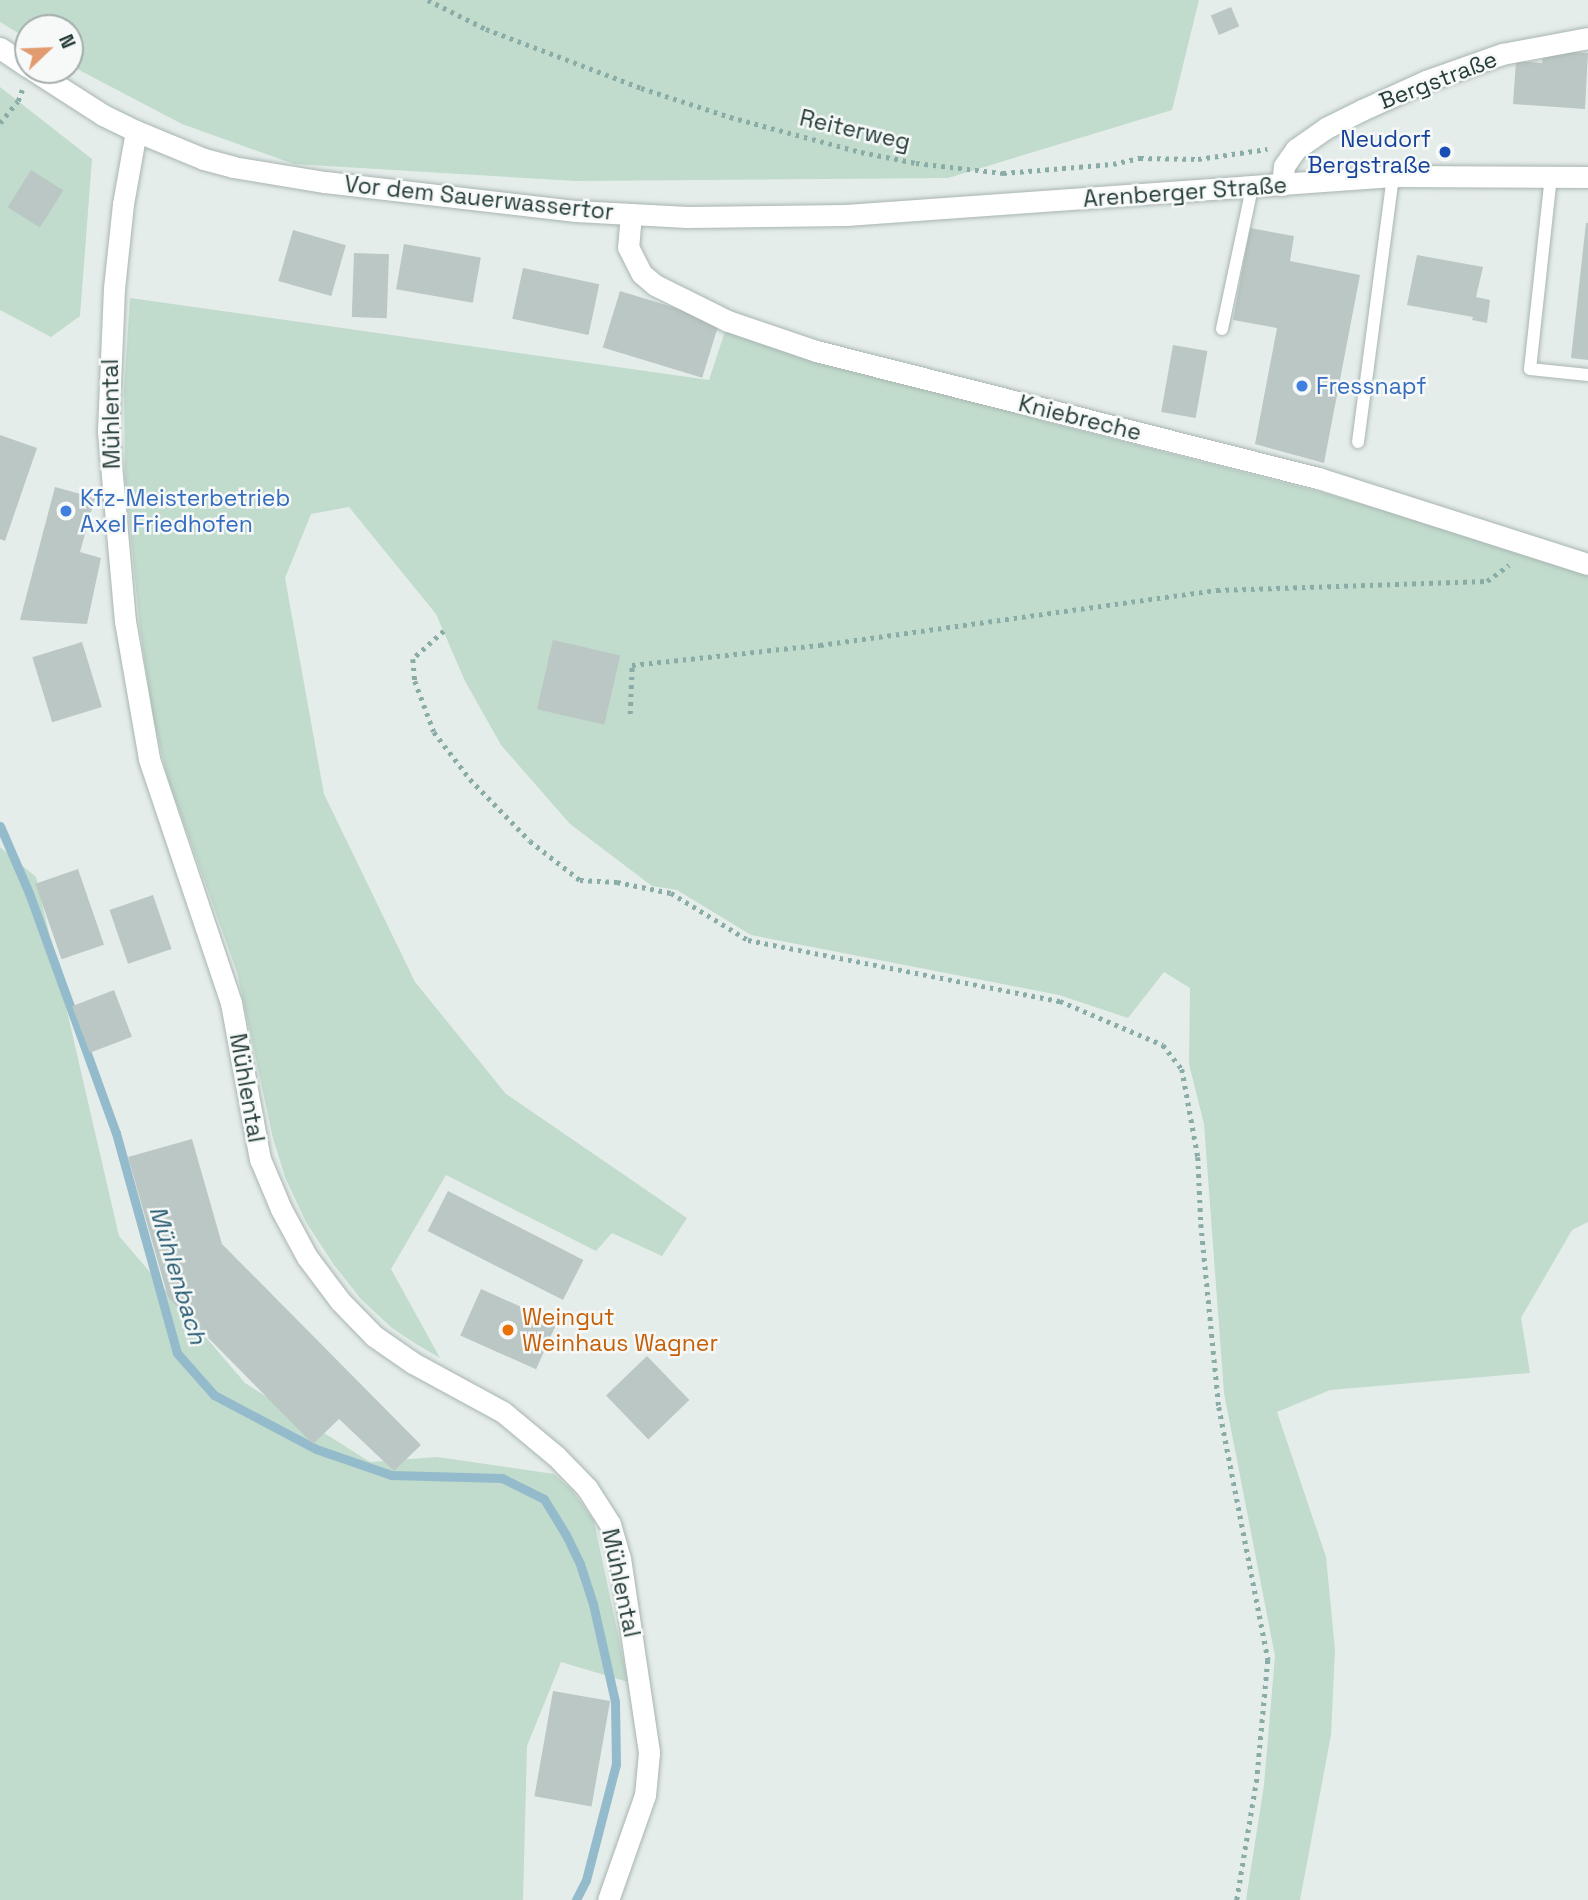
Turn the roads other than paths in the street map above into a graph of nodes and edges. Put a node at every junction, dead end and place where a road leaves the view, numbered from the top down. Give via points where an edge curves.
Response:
1 (1588, 38) edge
2 (0, 47) edge
3 (14, 59) edge
4 (50, 84) edge
5 (136, 131) junction
6 (1393, 176) junction
7 (1551, 176) junction
8 (1588, 177) edge
9 (1282, 185) junction
10 (1252, 188) junction
11 (950, 210) joint
12 (631, 214) junction
13 (1222, 329) dead end
14 (1588, 375) edge
15 (1358, 442) dead end
16 (1588, 564) edge
17 (608, 1900) edge

1 - 9 street, Bergstraße via 1513,51 1426,81 1326,128 1296,149 1284,166
2 - 3 street, Vor dem Sauerwassertor
4 - 5 street, Vor dem Sauerwassertor
5 - 12 street, Vor dem Sauerwassertor via 204,159 279,175 506,204
5 - 17 street, Mühlental via 114,288 108,431 125,621 149,759 231,1003 260,1158 307,1257 374,1336 502,1412 556,1456 587,1488 610,1524 620,1558 649,1753 645,1795
6 - 7 street, Arenberger Straße
6 - 9 street, Arenberger Straße
6 - 15 lane
7 - 8 street, Arenberger Straße
7 - 14 lane via 1530,369
9 - 10 street, Arenberger Straße
10 - 11 street, Arenberger Straße
10 - 13 lane
11 - 12 street, Vor dem Sauerwassertor via 743,217
12 - 16 street, Kniebreche via 628,247 642,274 728,321 816,351 1318,478

